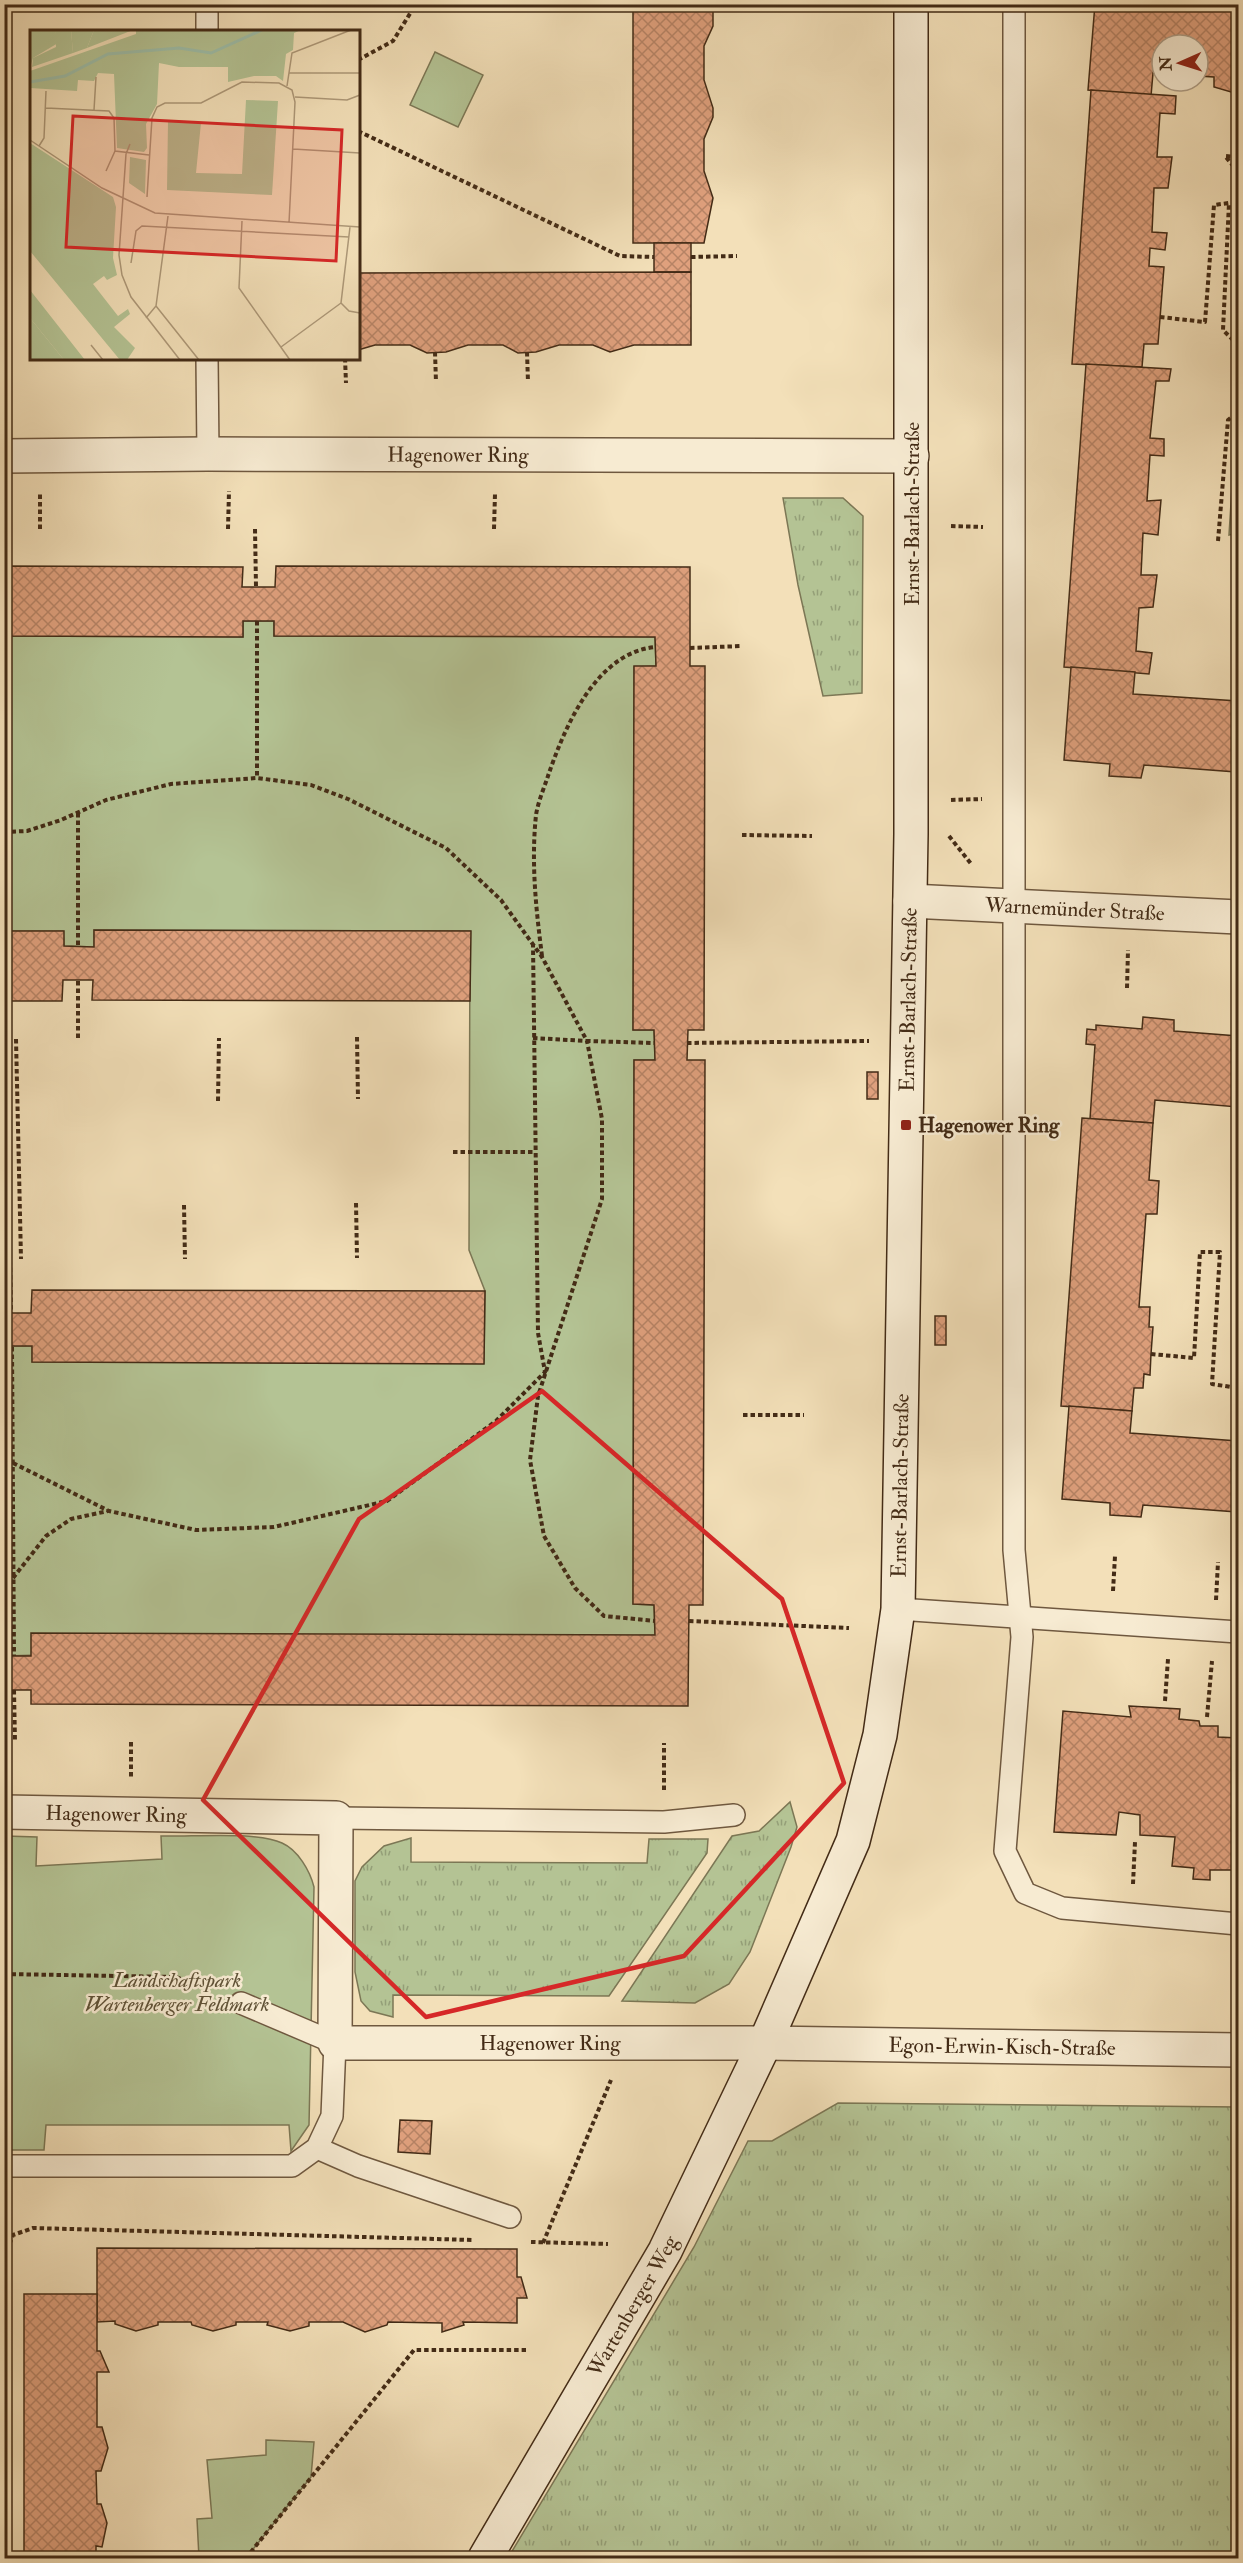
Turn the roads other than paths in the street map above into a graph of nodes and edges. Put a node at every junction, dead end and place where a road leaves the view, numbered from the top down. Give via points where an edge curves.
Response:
1 (207, 4) edge
2 (911, 4) edge
3 (1014, 4) edge
4 (207, 30) edge
5 (207, 360) edge
6 (208, 454) junction
7 (4, 456) edge
8 (912, 456) junction
9 (910, 901) junction
10 (1013, 905) junction
11 (1239, 917) edge
12 (897, 1609) junction
13 (1020, 1618) junction
14 (1239, 1632) edge
15 (4, 1812) edge
16 (734, 1815) dead end
17 (336, 1818) junction
18 (1239, 1924) edge
19 (241, 2003) road end
20 (335, 2043) junction
21 (765, 2043) junction
22 (1239, 2050) edge
23 (317, 2148) junction
24 (4, 2166) edge
25 (510, 2217) dead end
26 (484, 2559) edge

1 - 4 lane
2 - 8 street, Ernst-Barlach-Straße
3 - 10 lane
5 - 6 lane
6 - 7 street, Hagenower Ring
6 - 8 street, Hagenower Ring
8 - 9 street, Ernst-Barlach-Straße
9 - 10 street, Warnemünder Straße
9 - 12 street, Ernst-Barlach-Straße
10 - 11 street, Warnemünder Straße
10 - 13 lane via 1014,1550
12 - 13 lane
12 - 21 street, Ernst-Barlach-Straße via 880,1735 853,1841
13 - 14 lane
13 - 18 lane via 1023,1637 1005,1851 1025,1893 1062,1908
15 - 17 street, Hagenower Ring
16 - 17 lane, Hagenower Ring via 664,1822
17 - 20 street
19 - 20 lane
20 - 21 street, Hagenower Ring
20 - 23 lane via 332,2116
21 - 22 street, Egon-Erwin-Kisch-Straße
21 - 26 street, Wartenberger Weg via 665,2251
23 - 24 lane via 292,2166
23 - 25 lane via 358,2166

